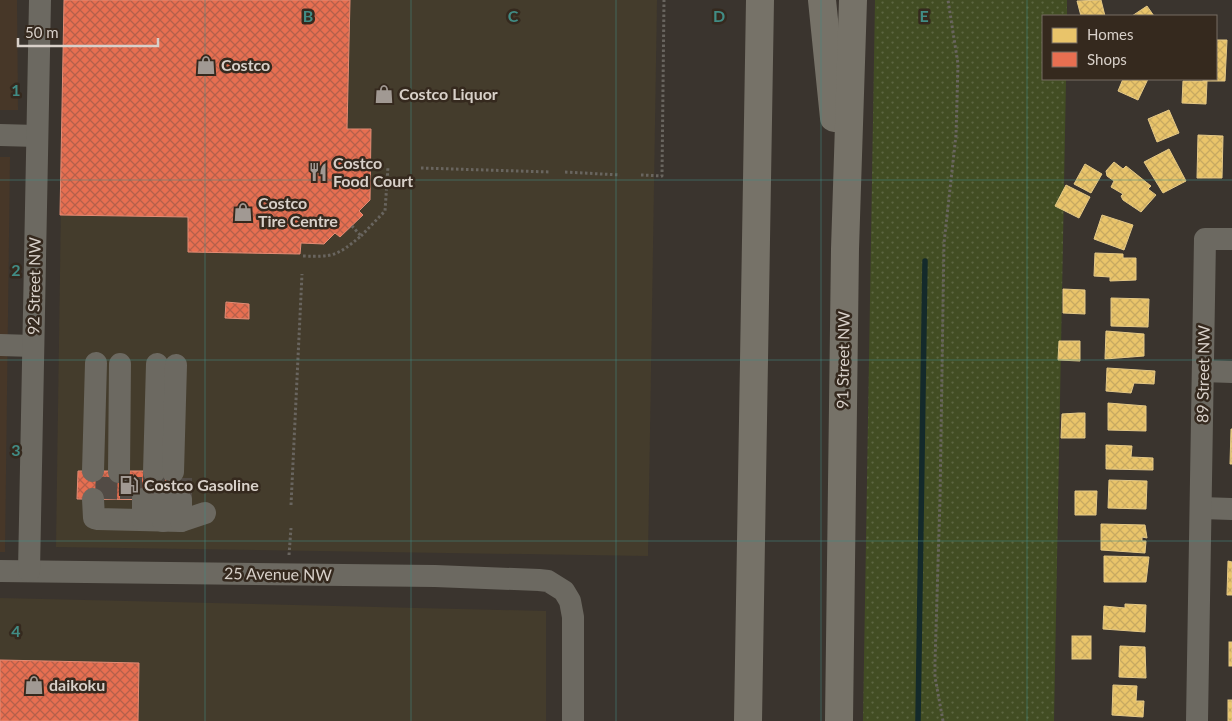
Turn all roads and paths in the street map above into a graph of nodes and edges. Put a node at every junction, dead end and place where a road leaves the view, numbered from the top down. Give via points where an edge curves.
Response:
1 (40, 0) edge
2 (664, 0) edge
3 (760, 0) edge
4 (822, 0) edge
5 (852, 0) edge
6 (948, 0) edge
7 (0, 135) edge
8 (37, 136) junction
9 (388, 166) dead end
10 (421, 168) dead end
11 (550, 172) dead end
12 (565, 172) dead end
13 (620, 175) dead end
14 (641, 175) dead end
15 (352, 226) dead end
16 (361, 236) junction
17 (1232, 239) edge
18 (844, 249) junction
19 (303, 256) dead end
20 (302, 274) dead end
21 (0, 346) edge
22 (33, 346) junction
23 (1203, 372) junction
24 (1232, 372) edge
25 (141, 471) joint
26 (291, 506) dead end
27 (1201, 508) junction
28 (1232, 508) edge
29 (143, 509) dead end
30 (204, 513) dead end
31 (291, 528) dead end
32 (289, 555) dead end
33 (0, 571) edge
34 (29, 571) junction
35 (573, 721) edge
36 (748, 721) edge
37 (839, 721) edge
38 (943, 721) edge
39 (1197, 721) edge

1 - 8 street, 92 Street NW
2 - 14 path via 662,176
3 - 36 main road
4 - 18 main road
5 - 18 main road, 91 Street NW
6 - 38 path via 958,64 956,135 944,243 935,662
7 - 8 street
8 - 22 street, 92 Street NW
9 - 16 path via 385,211
10 - 11 path
12 - 13 path
15 - 16 path
16 - 19 path via 329,257
17 - 23 street, 89 Street NW via 1205,239
18 - 37 main road, 91 Street NW
20 - 26 path
21 - 22 street
22 - 34 street, 92 Street NW
23 - 24 street
23 - 27 street, 89 Street NW
25 - 25 street via 143,364
27 - 28 street
27 - 39 street, 89 Street NW
29 - 30 street
31 - 32 path
33 - 34 street, 25 Avenue NW
34 - 35 street, 25 Avenue NW via 538,580 556,585 570,601 573,617

